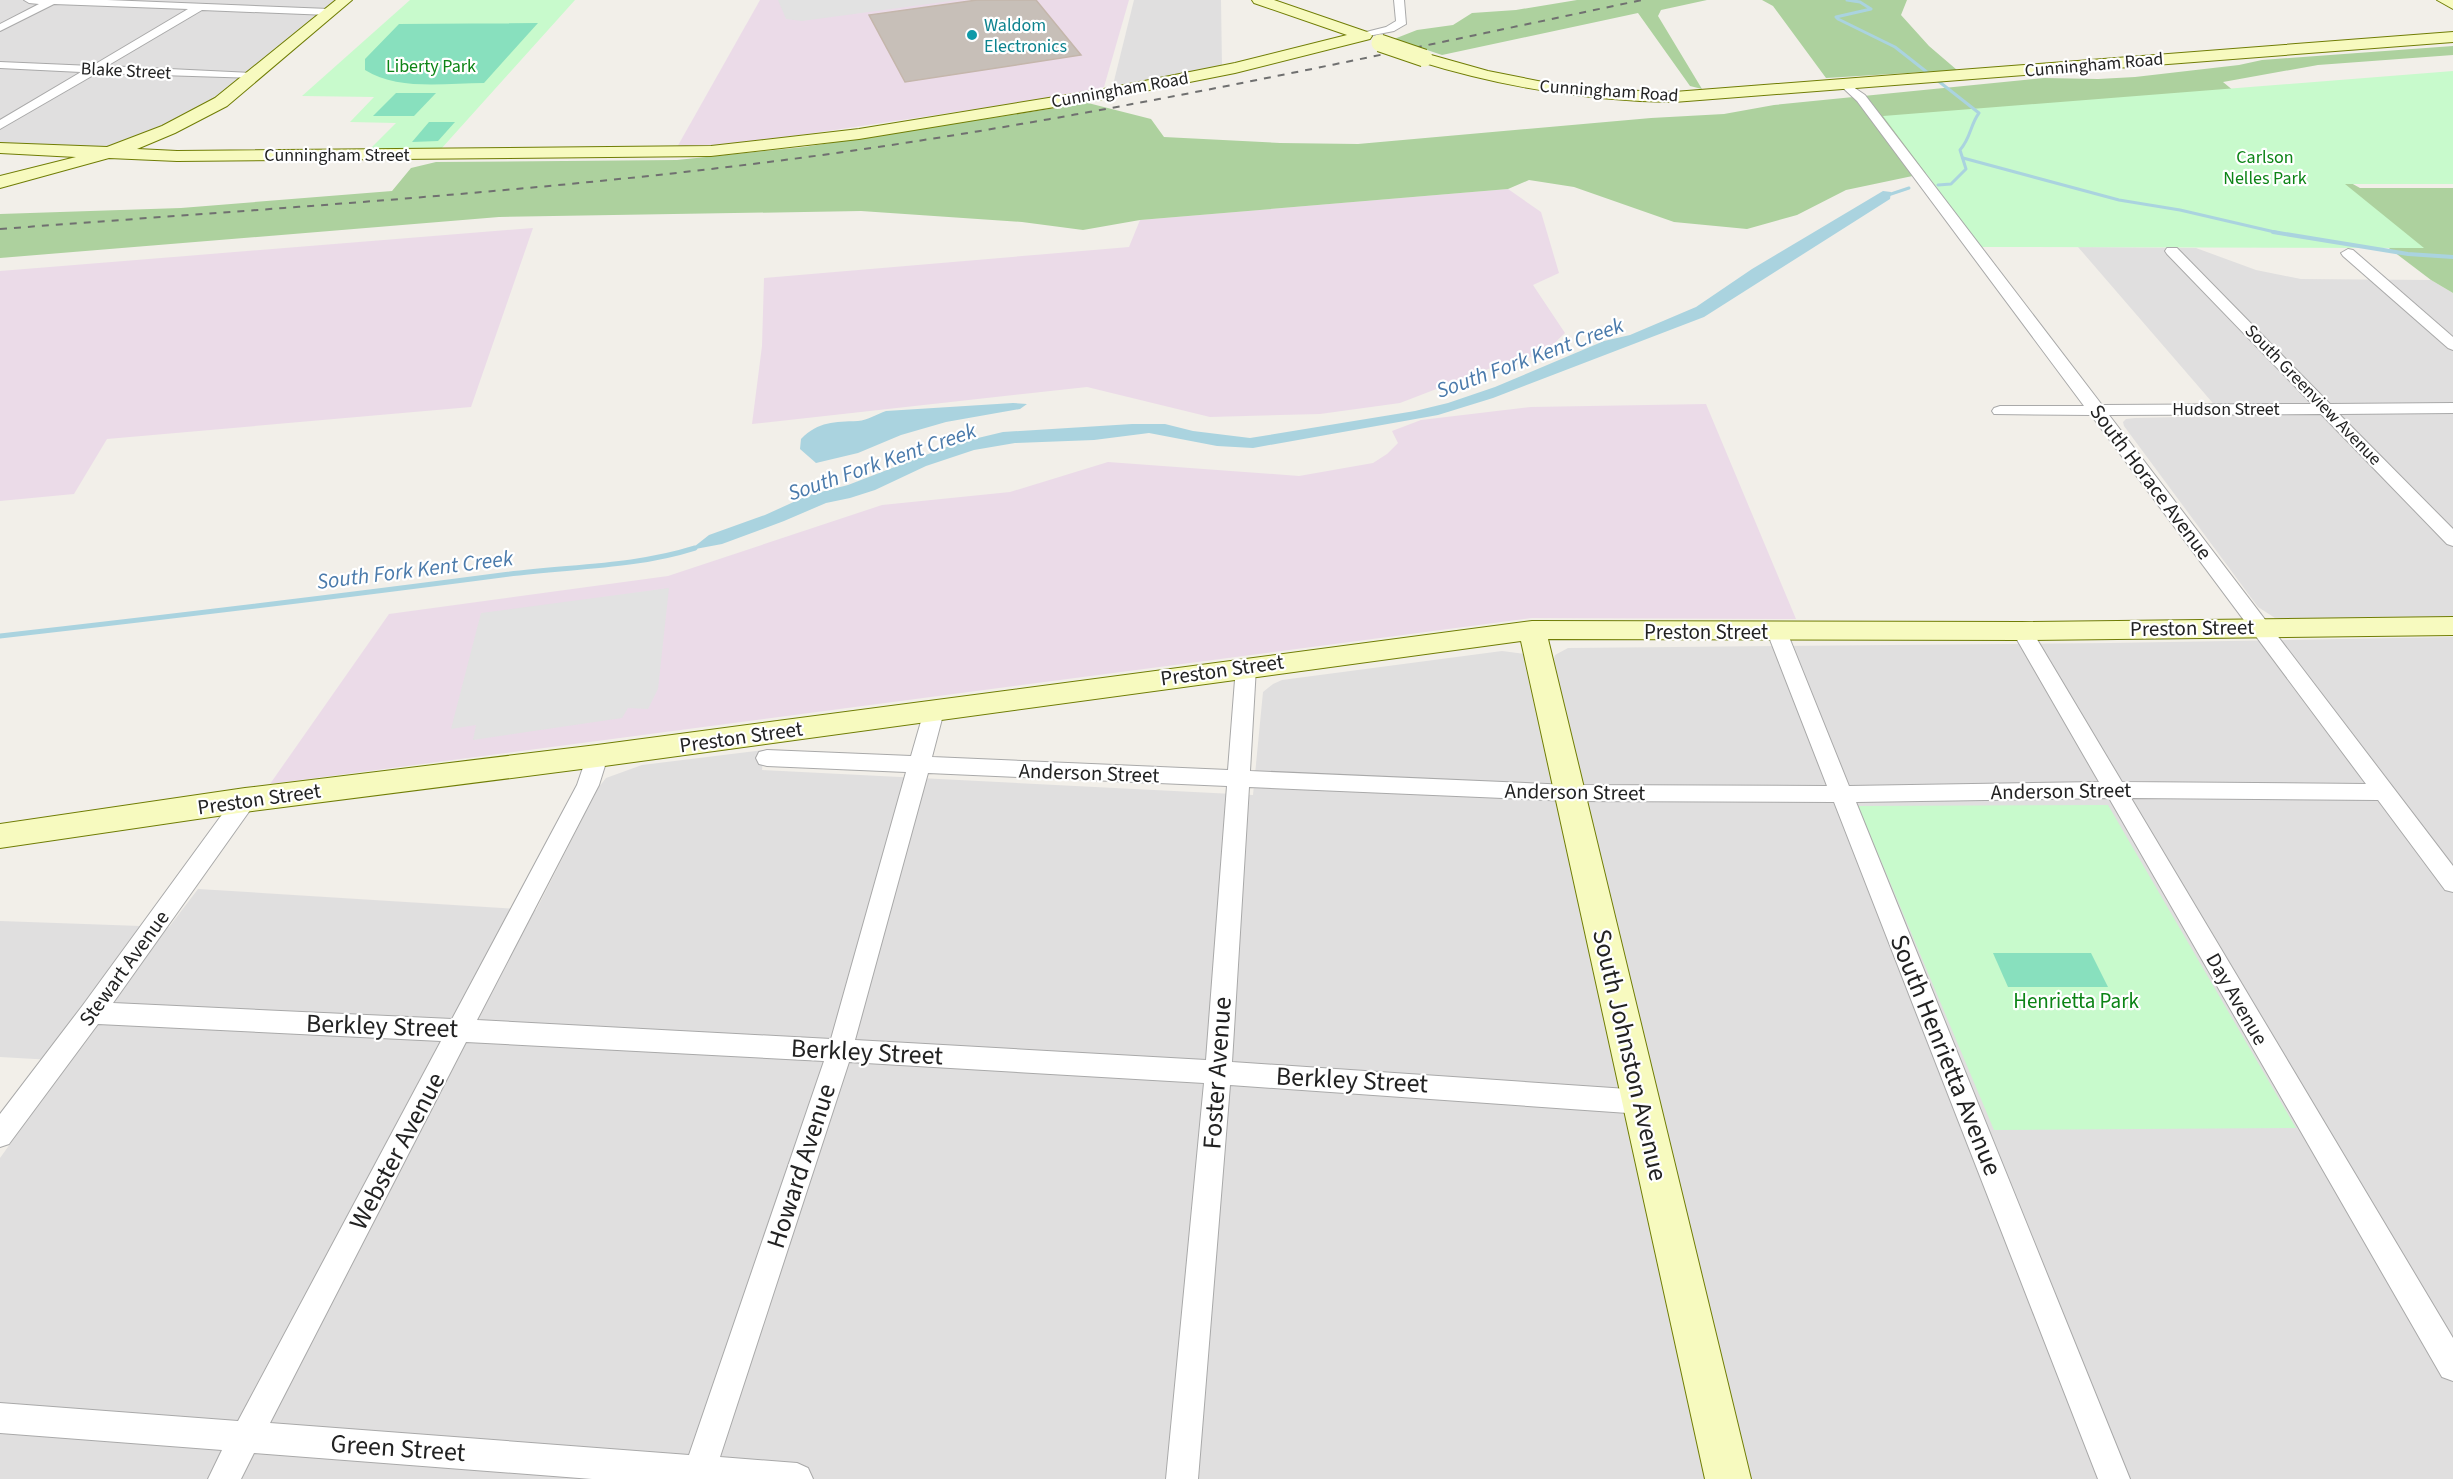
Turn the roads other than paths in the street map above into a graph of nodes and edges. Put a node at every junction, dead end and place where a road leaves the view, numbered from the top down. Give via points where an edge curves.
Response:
1 (29, 0) edge
2 (212, 0) edge
3 (345, 0) edge
4 (1259, 0) edge
5 (1399, 0) edge
6 (2444, 0) edge
7 (53, 1) edge
8 (2453, 5) edge
9 (200, 7) junction
10 (329, 12) junction
11 (0, 28) edge
12 (1362, 36) junction
13 (2453, 37) edge
14 (0, 65) edge
15 (93, 69) junction
16 (252, 76) junction
17 (1846, 85) junction
18 (0, 125) edge
19 (0, 148) edge
20 (107, 153) junction
21 (674, 153) joint
22 (0, 182) edge
23 (2172, 251) dead end
24 (2348, 253) dead end
25 (2453, 345) edge
26 (2326, 408) junction
27 (2453, 408) edge
28 (2097, 410) junction
29 (2000, 411) dead end
30 (2453, 540) edge
31 (2453, 626) edge
32 (2259, 627) junction
33 (1532, 630) junction
34 (2022, 631) junction
35 (1777, 632) junction
36 (1246, 667) junction
37 (933, 711) junction
38 (597, 756) junction
39 (767, 758) dead end
40 (920, 766) junction
41 (1238, 779) junction
42 (2114, 790) junction
43 (2383, 792) junction
44 (1570, 793) junction
45 (1843, 794) junction
46 (245, 800) junction
47 (0, 836) edge
48 (2453, 883) edge
49 (92, 1013) junction
50 (462, 1029) junction
51 (840, 1050) junction
52 (1218, 1072) junction
53 (1642, 1102) junction
54 (0, 1135) edge
55 (2453, 1366) edge
56 (0, 1418) edge
57 (245, 1436) junction
58 (699, 1475) edge
59 (224, 1479) edge
60 (797, 1479) edge
61 (1182, 1479) edge
62 (1728, 1479) edge
63 (2114, 1479) edge

1 - 7 street
2 - 9 street
3 - 10 street
4 - 12 street
5 - 12 street via 1402,22
6 - 8 street
7 - 9 street
7 - 11 street
9 - 10 street
9 - 15 street
10 - 16 street
12 - 17 street, Cunningham Road, bridge via 1503,81 1564,91 1693,96
12 - 21 street, Cunningham Road via 1235,68 1104,94 859,134
13 - 17 street, Cunningham Road
14 - 15 street, Blake Street
15 - 16 street, Blake Street
15 - 18 street
16 - 20 street via 201,114
17 - 28 street, South Horace Avenue via 1861,98
19 - 20 street, Cunningham Street
20 - 21 street, Cunningham Street
20 - 22 street
23 - 26 street, South Greenview Avenue
24 - 25 street
26 - 27 street, Hudson Street
26 - 28 street, Hudson Street
26 - 30 street, South Greenview Avenue
28 - 29 street, Hudson Street
28 - 32 street, South Horace Avenue
31 - 32 street, Preston Street
32 - 34 street, Preston Street
32 - 43 street, South Horace Avenue
33 - 35 street, Preston Street
33 - 36 street, Preston Street
33 - 44 street, South Johnston Avenue
34 - 35 street, Preston Street
34 - 42 street, Day Avenue
35 - 45 street, South Henrietta Avenue
36 - 37 street, Preston Street
36 - 41 street, Foster Avenue
37 - 38 street, Preston Street
37 - 40 street, Howard Avenue
38 - 46 street, Preston Street
38 - 50 street, Webster Avenue via 588,785
39 - 40 street, Anderson Street
40 - 41 street, Anderson Street
40 - 51 street, Howard Avenue
41 - 44 street, Anderson Street
41 - 52 street, Foster Avenue
42 - 43 street, Anderson Street
42 - 45 street, Anderson Street
42 - 55 street, Day Avenue
43 - 48 street, South Horace Avenue
44 - 45 street, Anderson Street
44 - 53 street, South Johnston Avenue
45 - 63 street, South Henrietta Avenue
46 - 47 street, Preston Street
46 - 49 street, Stewart Avenue
49 - 50 street, Berkley Street
49 - 54 street, Stewart Avenue
50 - 51 street, Berkley Street
50 - 57 street, Webster Avenue
51 - 52 street, Berkley Street
51 - 58 street, Howard Avenue
52 - 53 street, Berkley Street
52 - 61 street, Foster Avenue
53 - 62 street, South Johnston Avenue
56 - 57 street, Green Street
57 - 58 street, Green Street
57 - 59 street, Webster Avenue
58 - 60 street, Green Street

